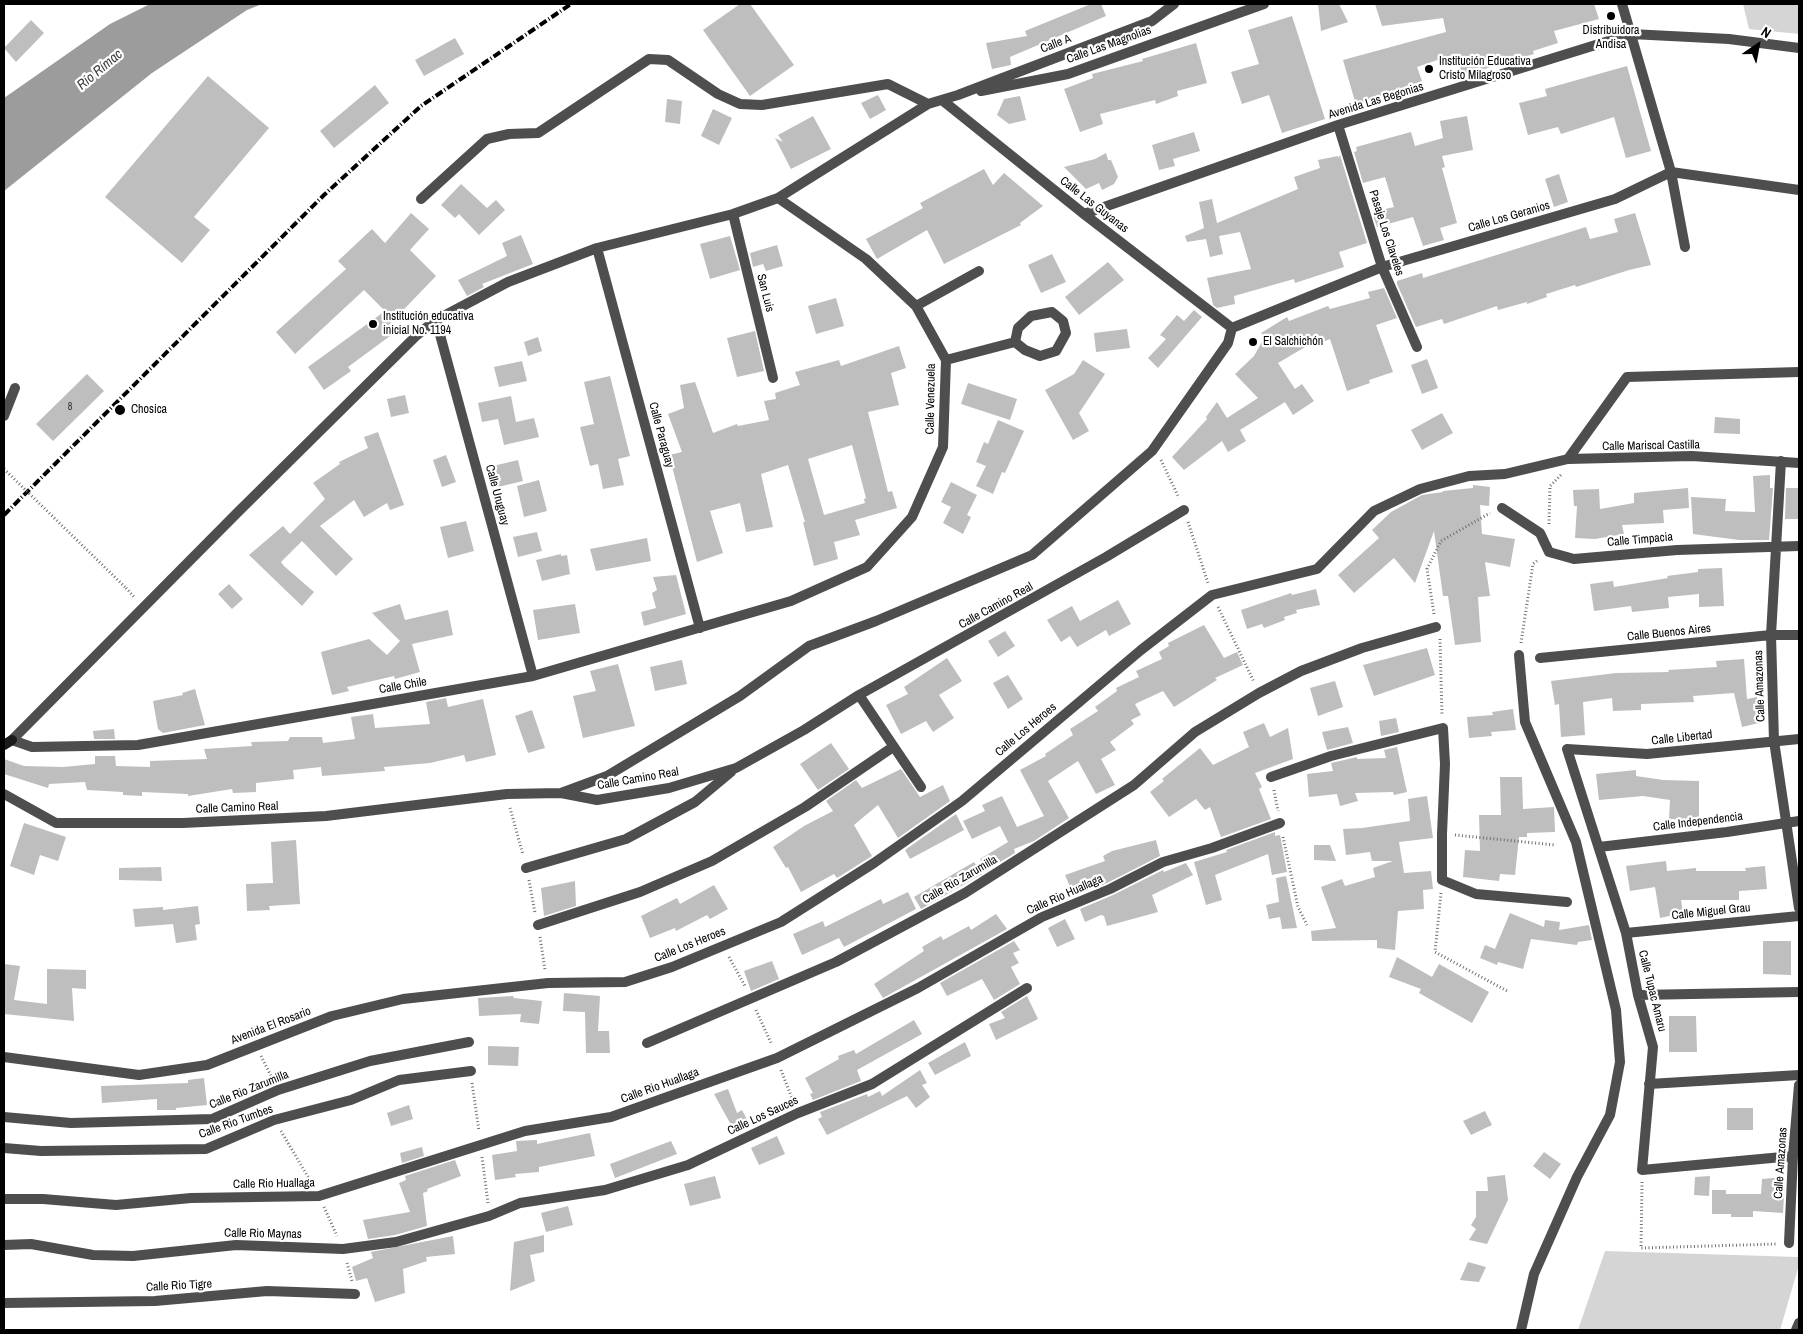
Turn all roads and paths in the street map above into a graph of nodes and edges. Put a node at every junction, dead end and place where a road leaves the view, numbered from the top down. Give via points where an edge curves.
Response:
1 (1174, 4) edge
2 (1264, 4) edge
3 (1622, 4) edge
4 (1631, 34) junction
5 (1799, 48) edge
6 (958, 95) junction
7 (942, 100) junction
8 (928, 104) junction
9 (1338, 125) junction
10 (1671, 172) junction
11 (1799, 190) edge
12 (778, 198) junction
13 (421, 199) dead end
14 (733, 214) junction
15 (1084, 214) junction
16 (1685, 247) dead end
17 (597, 248) junction
18 (1382, 267) junction
19 (979, 271) dead end
20 (916, 306) junction
21 (436, 320) junction
22 (1232, 328) junction
23 (1015, 342) junction
24 (1416, 347) dead end
25 (946, 360) junction
26 (1799, 372) edge
27 (773, 378) dead end
28 (15, 388) dead end
29 (4, 416) edge
30 (1152, 451) junction
31 (1568, 459) junction
32 (1781, 461) junction
33 (1799, 463) edge
34 (4, 469) edge
35 (1505, 474) joint
36 (1502, 508) joint
37 (1184, 510) junction
38 (1799, 546) edge
39 (1775, 547) junction
40 (126, 588) dead end
41 (1212, 595) junction
42 (790, 601) joint
43 (1436, 627) junction
44 (700, 628) junction
45 (1771, 635) junction
46 (1799, 635) edge
47 (1519, 655) dead end
48 (1540, 658) dead end
49 (533, 676) junction
50 (1259, 693) junction
51 (859, 695) junction
52 (1443, 728) junction
53 (1799, 739) edge
54 (1774, 741) junction
55 (8, 742) edge
56 (893, 747) junction
57 (1567, 749) joint
58 (736, 768) junction
59 (1271, 777) joint
60 (922, 787) dead end
61 (561, 793) junction
62 (4, 794) edge
63 (507, 794) junction
64 (1799, 821) edge
65 (1787, 822) junction
66 (1280, 824) junction
67 (1442, 834) junction
68 (1555, 845) dead end
69 (1599, 847) junction
70 (526, 868) junction
71 (1442, 880) junction
72 (1567, 902) dead end
73 (1799, 908) edge
74 (1799, 916) edge
75 (538, 925) junction
76 (1307, 925) dead end
77 (1626, 934) junction
78 (723, 945) junction
79 (548, 983) junction
80 (1027, 988) dead end
81 (1510, 992) dead end
82 (1799, 992) edge
83 (1638, 995) junction
84 (752, 1000) junction
85 (469, 1042) dead end
86 (647, 1043) dead end
87 (255, 1045) junction
88 (4, 1056) edge
89 (777, 1058) junction
90 (470, 1071) dead end
91 (1799, 1075) edge
92 (1649, 1084) junction
93 (1799, 1085) edge
94 (278, 1090) junction
95 (798, 1113) junction
96 (4, 1118) edge
97 (4, 1148) edge
98 (1793, 1156) junction
99 (1642, 1170) junction
100 (4, 1199) edge
101 (489, 1216) joint
102 (1789, 1243) joint
103 (4, 1244) edge
104 (356, 1294) dead end
105 (4, 1303) edge
106 (1799, 1323) edge
107 (1521, 1330) edge
108 (1796, 1330) edge

1 - 6 street, Calle A via 1152,20
2 - 6 street, Calle Las Magnolias via 1068,74
3 - 4 street
4 - 5 street, Avenida Las Begonias via 1729,39
4 - 9 street, Avenida Las Begonias
4 - 10 street
6 - 7 street, Calle A
7 - 8 street, Calle A
7 - 15 street, Calle Las Guyanas
8 - 12 street, Calle A
8 - 13 street via 888,84 762,105 740,104 718,94 668,60 649,59 538,133 487,139
9 - 15 street, Avenida Las Begonias
9 - 18 street, Pasaje Los Claveles
10 - 11 street
10 - 16 street
10 - 18 street, Calle Los Geranios via 1615,200
12 - 14 street, Calle A
12 - 20 street, Calle Venezuela via 866,259
14 - 17 street, Calle A
14 - 27 street, San Luis
15 - 22 street, Calle Las Guyanas
17 - 21 street, Calle A via 508,282
17 - 44 street, Calle Paraguay
18 - 22 street, Calle Los Geranios
18 - 24 street, Pasaje Los Claveles
19 - 20 street
20 - 25 street, Calle Venezuela
21 - 49 street, Calle Uruguay
21 - 55 street, Calle A via 417,335
22 - 30 street via 1228,343
23 - 23 street via 1040,356 1056,351 1066,333 1063,321 1052,312 1031,316 1018,328
23 - 25 street
25 - 42 street, Calle Venezuela via 943,447 912,517 867,567
26 - 31 street via 1627,377
28 - 29 street
30 - 37 path via 1163,462
30 - 61 street via 1032,555 809,646 740,696 607,776
31 - 32 street, Calle Mariscal Castilla via 1692,456
31 - 35 street, Calle Mariscal Castilla
32 - 33 street, Calle Mariscal Castilla
32 - 39 street, Calle Amazonas
34 - 40 path, bridge
35 - 41 street, Calle Los Heroes via 1469,476 1420,489 1374,512 1317,569
36 - 39 street, Calle Timpacia via 1540,533 1549,552 1574,559 1677,550
36 - 43 path via 1441,541 1427,569
37 - 41 path
37 - 51 street, Calle Camino Real via 1023,605
38 - 39 street, Calle Timpacia
39 - 45 street, Calle Amazonas
41 - 50 path
41 - 78 street, Calle Los Heroes via 1141,650 962,801 874,864 782,922
42 - 44 street, Calle Chile
43 - 50 street, Calle Rio Zarumilla via 1362,648
43 - 52 path via 1439,634
44 - 49 street, Calle Chile
45 - 46 street, Calle Buenos Aires
45 - 48 street, Calle Buenos Aires
45 - 54 street, Calle Amazonas
47 - 107 street via 1525,722 1576,842 1616,1010 1620,1062 1610,1115 1577,1177 1534,1274
49 - 55 street, Calle Chile via 138,745 32,747
50 - 84 street, Calle Rio Zarumilla via 1195,732 1134,785 966,893 836,962
51 - 56 street
51 - 58 street, Calle Camino Real
52 - 59 street via 1331,756
52 - 67 street via 1446,764
53 - 54 street, Calle Libertad
54 - 57 street, Calle Libertad via 1647,754
54 - 65 street, Calle Amazonas
56 - 60 street
56 - 75 street via 805,807 712,861 640,892
57 - 69 street, Calle Tupac Amaru
58 - 61 street, Calle Camino Real via 669,788 596,800
58 - 70 street via 695,802 626,839
59 - 66 path
61 - 63 street, Calle Camino Real
62 - 63 street, Calle Camino Real via 56,822 184,823 326,816
63 - 70 path
64 - 65 street, Calle Independencia
65 - 69 street, Calle Independencia
65 - 73 street, Calle Amazonas
66 - 76 path via 1298,907
66 - 89 street, Calle Rio Huallaga via 1163,862 1110,889 1042,917 918,988
67 - 68 path
67 - 71 street
69 - 77 street, Calle Tupac Amaru
70 - 75 path
71 - 72 street via 1476,894
71 - 81 path via 1435,952
74 - 77 street, Calle Miguel Grau
75 - 79 path
77 - 83 street, Calle Tupac Amaru
78 - 79 street, Calle Los Heroes via 625,982
78 - 84 path
79 - 87 street, Avenida El Rosario via 403,999 332,1016
80 - 95 street, Calle Los Sauces via 872,1084
82 - 83 street
83 - 92 street, Calle Tupac Amaru via 1653,1047
84 - 86 street, Calle Rio Zarumilla
84 - 89 path
85 - 94 street, Calle Rio Zarumilla via 370,1061
87 - 88 street, Avenida El Rosario via 207,1064 139,1075
87 - 94 path
89 - 95 path
89 - 100 street, Calle Rio Huallaga via 611,1117 525,1131 319,1196 191,1198 116,1205
90 - 97 street, Calle Rio Tumbes via 399,1080 351,1100 274,1120 206,1149 42,1151
91 - 92 street
92 - 99 street, Calle Tupac Amaru
93 - 98 street, Calle Amazonas
94 - 96 street, Calle Rio Zarumilla via 212,1119 70,1123
95 - 101 street, Calle Los Sauces via 688,1165 605,1190 520,1203
98 - 99 street
98 - 102 street, Calle Amazonas
99 - 102 path via 1641,1248
101 - 103 street, Calle Rio Maynas via 396,1242 342,1249 236,1244 133,1256 93,1255 31,1244
104 - 105 street, Calle Rio Tigre via 267,1291 155,1301
106 - 108 street

